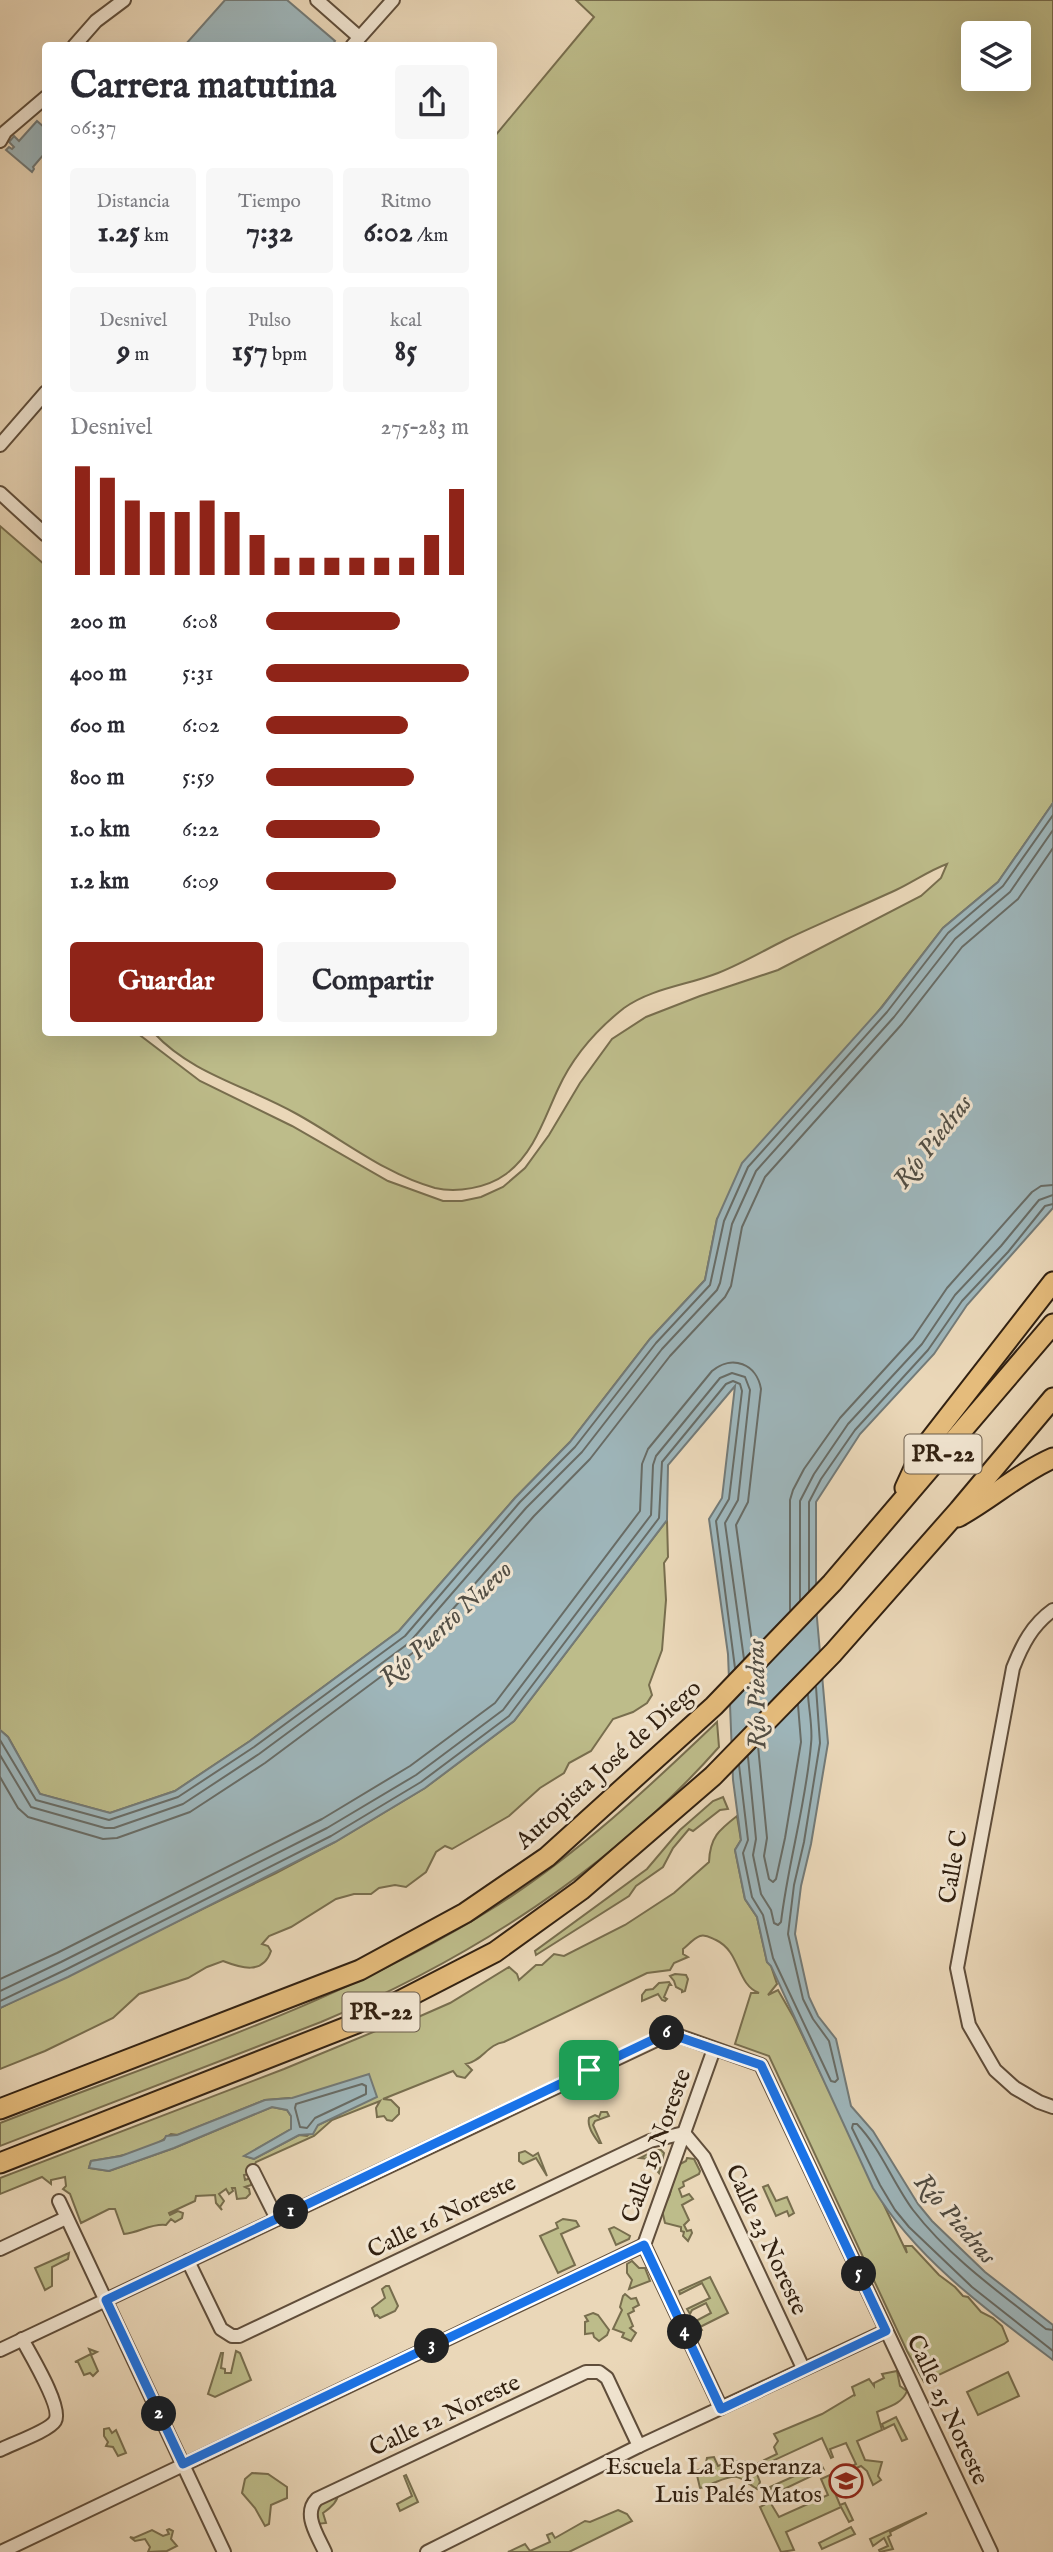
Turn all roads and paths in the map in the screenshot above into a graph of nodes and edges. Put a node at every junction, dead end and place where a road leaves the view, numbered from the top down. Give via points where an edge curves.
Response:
1 (124, 0) edge
2 (317, 0) edge
3 (393, 0) edge
4 (356, 41) edge
5 (77, 42) edge
6 (42, 100) edge
7 (0, 141) edge
8 (42, 397) edge
9 (0, 445) edge
10 (0, 494) edge
11 (42, 531) edge
12 (1053, 1282) edge
13 (1053, 1324) edge
14 (1053, 1398) edge
15 (1053, 1458) edge
16 (894, 1512) junction
17 (948, 1523) junction
18 (1053, 1610) edge
19 (714, 2049) junction
20 (1053, 2107) edge
21 (0, 2109) edge
22 (684, 2133) junction
23 (0, 2163) edge
24 (253, 2171) dead end
25 (59, 2201) dead end
26 (66, 2218) junction
27 (277, 2219) junction
28 (644, 2245) junction
29 (0, 2249) edge
30 (188, 2261) junction
31 (106, 2300) junction
32 (886, 2331) junction
33 (22, 2339) junction
34 (0, 2350) edge
35 (803, 2368) junction
36 (721, 2409) junction
37 (639, 2446) junction
38 (0, 2450) edge
39 (183, 2464) junction
40 (1, 2552) edge
41 (224, 2552) edge
42 (325, 2552) edge
43 (427, 2552) edge
44 (991, 2552) edge

1 - 5 street via 96,20
2 - 4 street
3 - 4 street
6 - 7 street
8 - 9 street
10 - 11 street
12 - 16 highway via 923,1449
13 - 16 highway, Autopista José de Diego / PR-22
14 - 17 highway, PR-22
15 - 17 highway
16 - 21 highway, Autopista José de Diego / PR-22 via 714,1706 547,1857 465,1913 328,1984
17 - 23 highway, PR-22 via 833,1653 713,1776 581,1890 495,1952 357,2023
18 - 20 street, Calle C via 1024,1640 1013,1668 957,1968 969,2025 995,2070 1015,2088
19 - 22 street, Calle 19 Noreste
19 - 27 street, Calle 25 Noreste via 667,2033
19 - 32 street, Calle 25 Noreste via 761,2065
22 - 28 street, Calle 19 Noreste
22 - 30 street, Calle 16 Noreste via 650,2141 246,2334 232,2336 221,2329
22 - 35 street, Calle 23 Noreste via 704,2157
24 - 27 street
25 - 26 street
26 - 29 street
26 - 31 street
27 - 30 street, Calle 25 Noreste
28 - 36 street, Calle 19 Noreste
28 - 39 street
30 - 31 street, Calle 25 Noreste
31 - 33 street, Calle 25 Noreste
31 - 39 street
32 - 35 street
32 - 44 street, Calle 25 Noreste
33 - 34 street, Calle 25 Noreste
33 - 38 street via 55,2404 56,2416 51,2426
35 - 36 street
36 - 37 street
37 - 42 street, Calle 12 Noreste via 607,2378 593,2371 317,2499 310,2518
37 - 43 street
39 - 40 street
39 - 41 street

